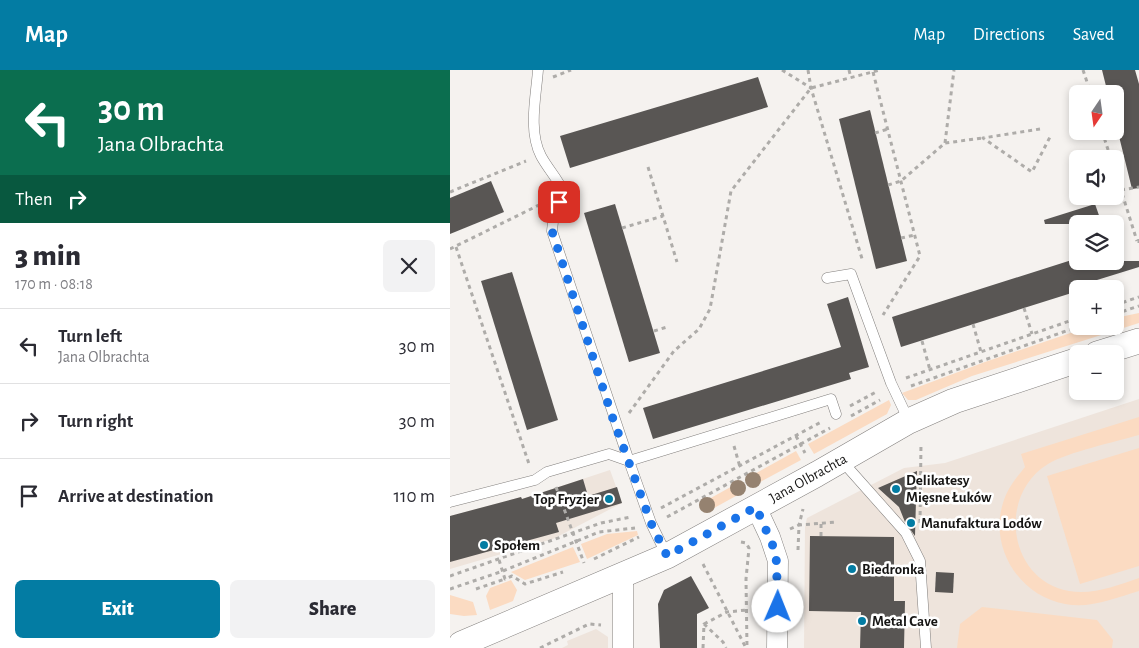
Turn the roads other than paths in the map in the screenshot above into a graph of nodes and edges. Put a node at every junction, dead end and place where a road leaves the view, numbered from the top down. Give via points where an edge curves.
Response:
1 (538, 70) edge
2 (827, 278) dead end
3 (1139, 341) edge
4 (1124, 346) edge
5 (1069, 363) edge
6 (840, 417) road end
7 (909, 421) junction
8 (629, 461) junction
9 (842, 461) junction
10 (450, 502) edge
11 (756, 507) junction
12 (667, 556) junction
13 (623, 576) junction
14 (458, 641) edge
15 (623, 648) edge
16 (777, 648) edge
17 (926, 648) edge

1 - 8 lane via 534,136 541,155 564,193 554,212 552,231
2 - 7 lane via 851,274
3 - 4 street
5 - 7 street, Jana Olbrachta via 963,398
6 - 8 lane via 832,399
7 - 9 street, Jana Olbrachta
8 - 10 lane via 609,454 547,472 535,480
8 - 12 lane via 646,520
9 - 11 street, Jana Olbrachta
9 - 17 lane via 906,533 920,561
11 - 12 street, Jana Olbrachta
11 - 16 street via 778,561
12 - 13 street, Jana Olbrachta
13 - 14 street, Jana Olbrachta
13 - 15 street

